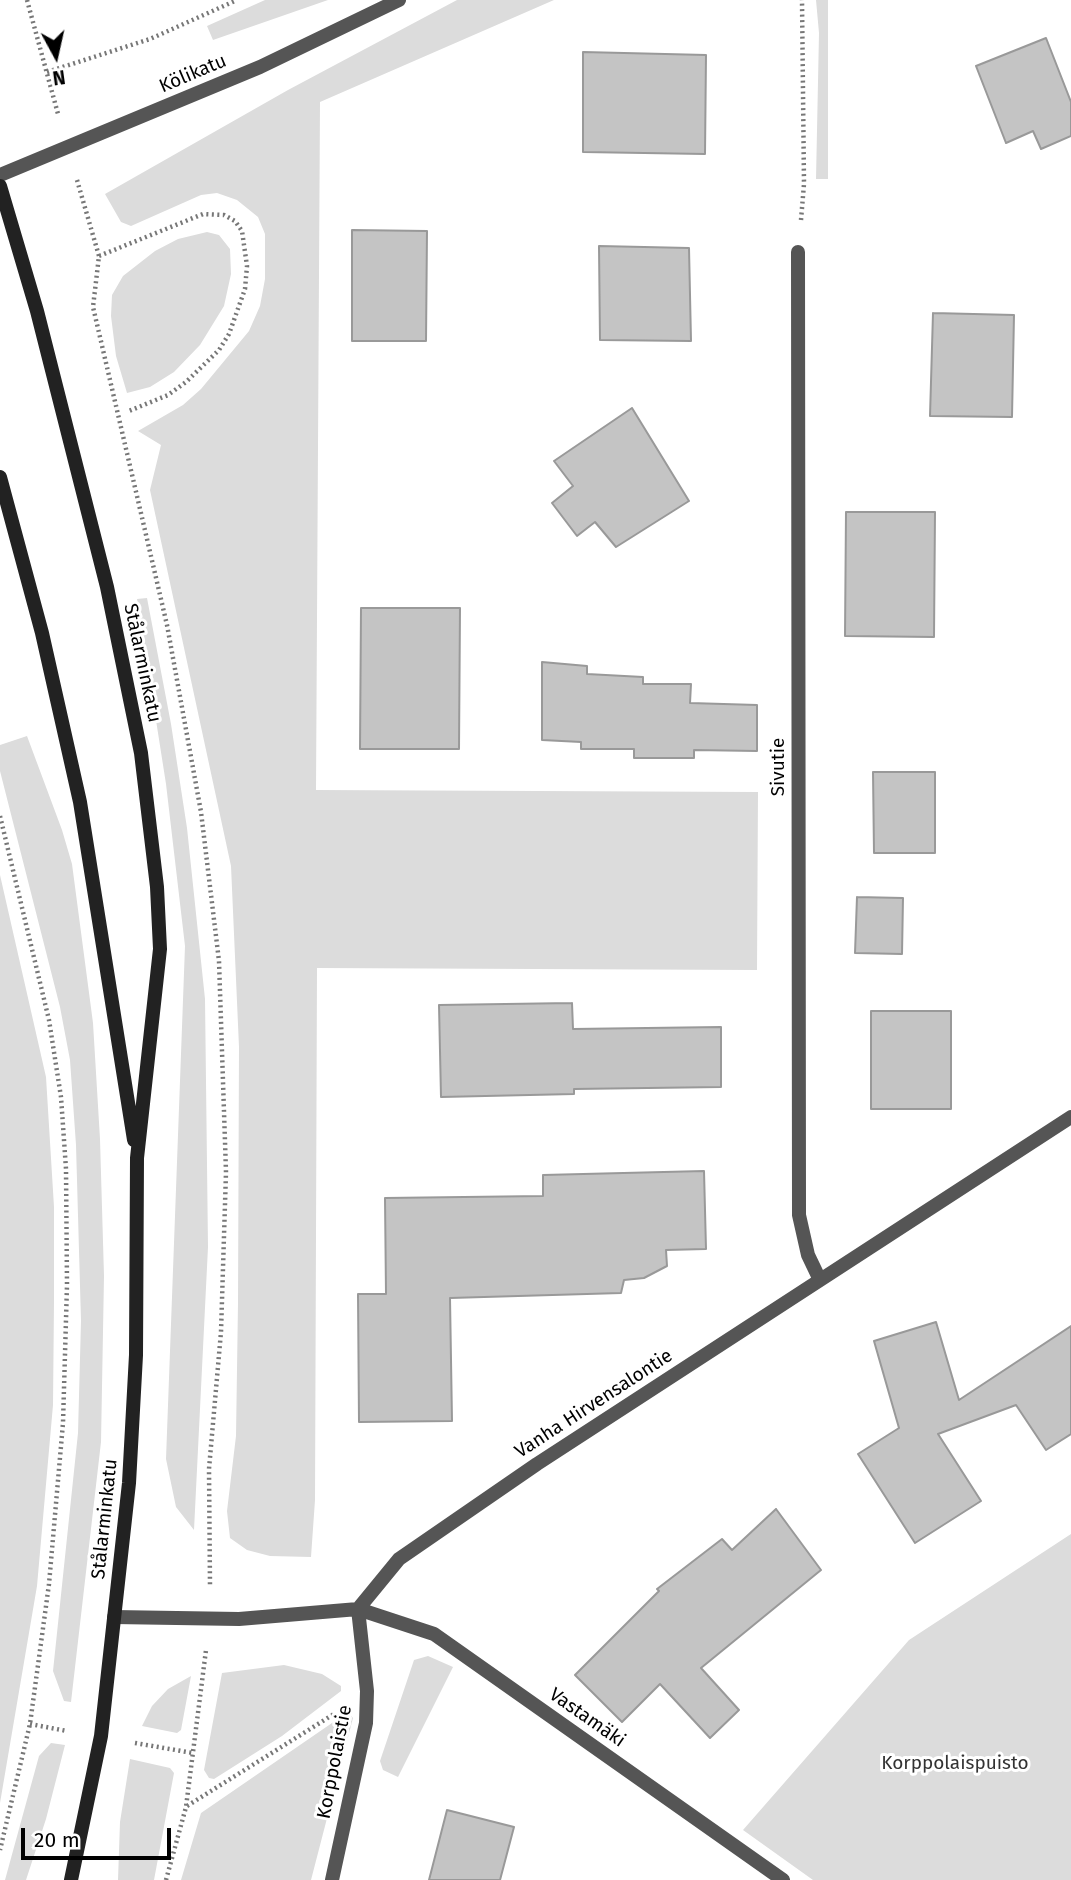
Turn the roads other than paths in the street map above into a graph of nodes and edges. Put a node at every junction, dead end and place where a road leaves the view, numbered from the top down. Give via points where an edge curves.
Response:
1 (399, 0) edge
2 (0, 175) edge
3 (0, 186) edge
4 (798, 253) road end
5 (0, 477) edge
6 (1071, 1117) edge
7 (137, 1158) junction
8 (819, 1278) junction
9 (358, 1609) junction
10 (114, 1617) junction
11 (71, 1880) edge
12 (332, 1880) edge
13 (783, 1880) edge

1 - 2 street, Kölikatu via 260,66
3 - 7 main road, Stålarminkatu via 37,311 107,587 141,752 160,948
4 - 8 street, Sivutie via 799,1215 808,1255
5 - 7 main road, Stålarminkatu via 80,802
6 - 8 street, Vanha Hirvensalontie
7 - 10 main road, Stålarminkatu via 136,1355 129,1483
8 - 9 street, Vanha Hirvensalontie via 399,1559
9 - 10 street via 209,1619
9 - 12 street, Korppolaistie via 366,1723
9 - 13 street, Vastamäki via 434,1634
10 - 11 main road, Stålarminkatu via 101,1737

